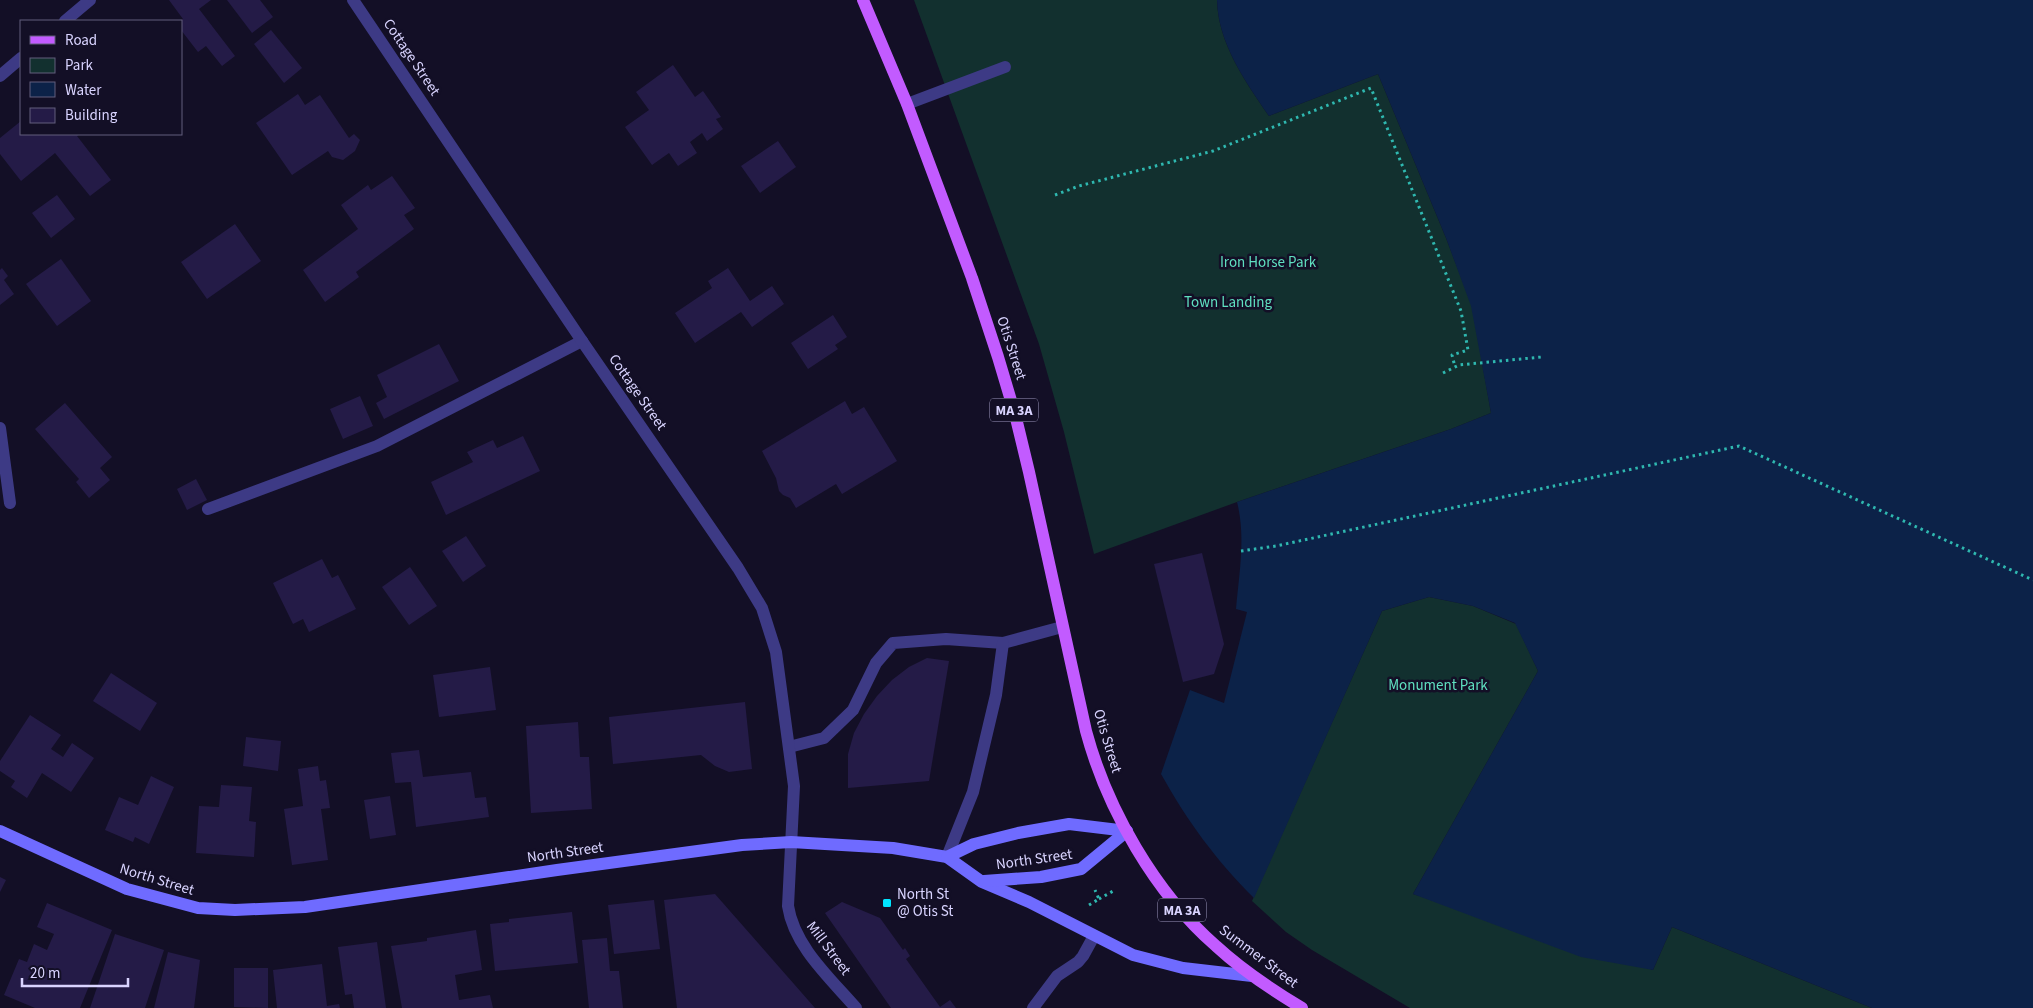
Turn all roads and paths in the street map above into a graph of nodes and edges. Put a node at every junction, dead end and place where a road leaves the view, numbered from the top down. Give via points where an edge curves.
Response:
1 (90, 0) edge
2 (353, 0) edge
3 (863, 0) edge
4 (66, 20) edge
5 (20, 59) edge
6 (1005, 67) dead end
7 (0, 76) edge
8 (907, 104) junction
9 (1055, 195) dead end
10 (582, 340) junction
11 (1542, 357) dead end
12 (1455, 367) junction
13 (1443, 373) dead end
14 (0, 428) edge
15 (10, 503) dead end
16 (208, 510) dead end
17 (1241, 551) dead end
18 (2033, 580) edge
19 (1062, 627) junction
20 (1003, 643) junction
21 (789, 747) junction
22 (0, 831) edge
23 (1127, 831) junction
24 (791, 842) junction
25 (947, 857) junction
26 (982, 882) junction
27 (1092, 882) dead end
28 (1116, 890) dead end
29 (1099, 899) junction
30 (1082, 909) dead end
31 (1094, 936) junction
32 (1252, 976) junction
33 (856, 1008) edge
34 (1032, 1008) edge
35 (1302, 1008) edge

1 - 4 street
2 - 10 street, Cottage Street
3 - 8 main road, Otis Street / MA 3A
5 - 7 street
6 - 8 street
8 - 19 main road, Otis Street / MA 3A via 972,278 1015,414
9 - 12 path via 1213,151 1371,88 1461,311 1468,350 1452,355
10 - 16 street via 376,446
10 - 21 street, Cottage Street via 762,608 776,652
11 - 12 path
12 - 13 path
14 - 15 street
17 - 18 path via 1739,446
19 - 20 street
19 - 23 main road, Otis Street / MA 3A via 1089,744
20 - 21 street via 946,639 893,643 876,663 852,710 824,738
20 - 25 street via 996,696 973,792
21 - 24 street, Cottage Street via 794,786
22 - 24 main road, North Street via 127,889 198,908 235,910 305,907 683,852
23 - 25 main road via 1069,824 974,844
23 - 26 main road, North Street via 1081,869 1041,877
23 - 32 main road, Summer Street / MA 3A via 1162,887 1191,922
24 - 25 main road, North Street via 893,848
24 - 33 street, Mill Street via 790,919 807,949
25 - 26 main road, North Street
26 - 31 main road
27 - 29 path
28 - 29 path
29 - 30 path
31 - 32 main road via 1133,955 1182,968
31 - 34 street via 1078,962 1057,976
32 - 35 main road, Summer Street / MA 3A

